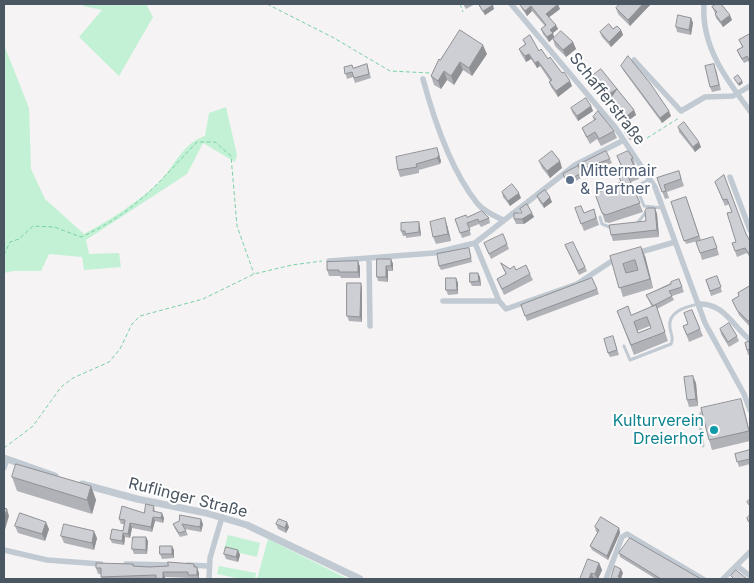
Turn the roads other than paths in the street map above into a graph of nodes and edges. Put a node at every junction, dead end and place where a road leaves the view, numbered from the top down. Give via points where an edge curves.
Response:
1 (511, 4) edge
2 (704, 4) edge
3 (634, 60) edge
4 (424, 79) dead end
5 (750, 86) edge
6 (738, 94) junction
7 (750, 111) edge
8 (624, 140) junction
9 (730, 177) dead end
10 (650, 179) junction
11 (650, 208) junction
12 (663, 208) junction
13 (600, 217) edge
14 (503, 220) junction
15 (630, 224) edge
16 (621, 226) edge
17 (750, 230) edge
18 (675, 242) junction
19 (475, 243) junction
20 (370, 258) junction
21 (329, 261) edge
22 (443, 301) dead end
23 (498, 301) junction
24 (698, 304) junction
25 (370, 326) dead end
26 (750, 340) edge
27 (624, 346) dead end
28 (747, 406) edge
29 (710, 411) edge
30 (703, 446) dead end
31 (5, 459) edge
32 (4, 468) edge
33 (60, 477) edge
34 (76, 482) edge
35 (222, 517) junction
36 (4, 550) edge
37 (750, 552) edge
38 (105, 564) edge
39 (114, 564) edge
40 (208, 566) junction
41 (737, 566) junction
42 (750, 576) edge
43 (209, 579) edge
44 (360, 579) edge
45 (606, 579) edge
46 (703, 579) edge
47 (724, 579) edge

1 - 8 street, Schafferstraße
2 - 6 street via 705,25 713,54
3 - 6 street via 681,111 705,97
4 - 14 street via 444,145 478,204
5 - 6 street
6 - 7 street
8 - 10 street, Schafferstraße
8 - 14 street via 575,165
9 - 17 street
10 - 11 lane via 636,186 644,206
10 - 12 street, Schafferstraße
11 - 12 lane
11 - 15 lane via 640,222
12 - 18 street, Schafferstraße
13 - 16 lane via 602,224 611,228
14 - 19 street
18 - 23 street via 617,258 576,284 520,305 506,309
18 - 24 street, Schafferstraße
19 - 20 street via 434,253
19 - 23 street
20 - 21 street
20 - 25 street
22 - 23 street
24 - 26 street via 720,309
24 - 27 lane via 674,314 670,324 671,344 630,360
24 - 28 street, Schafferstraße
29 - 30 lane via 701,412
31 - 32 street
31 - 33 street
34 - 35 street, Ruflinger Straße
35 - 40 street
35 - 44 street, Ruflinger Straße via 274,537
36 - 38 street via 47,560
37 - 41 street
39 - 40 street
40 - 43 street
41 - 42 street
41 - 47 street
45 - 46 street via 622,537 627,534

